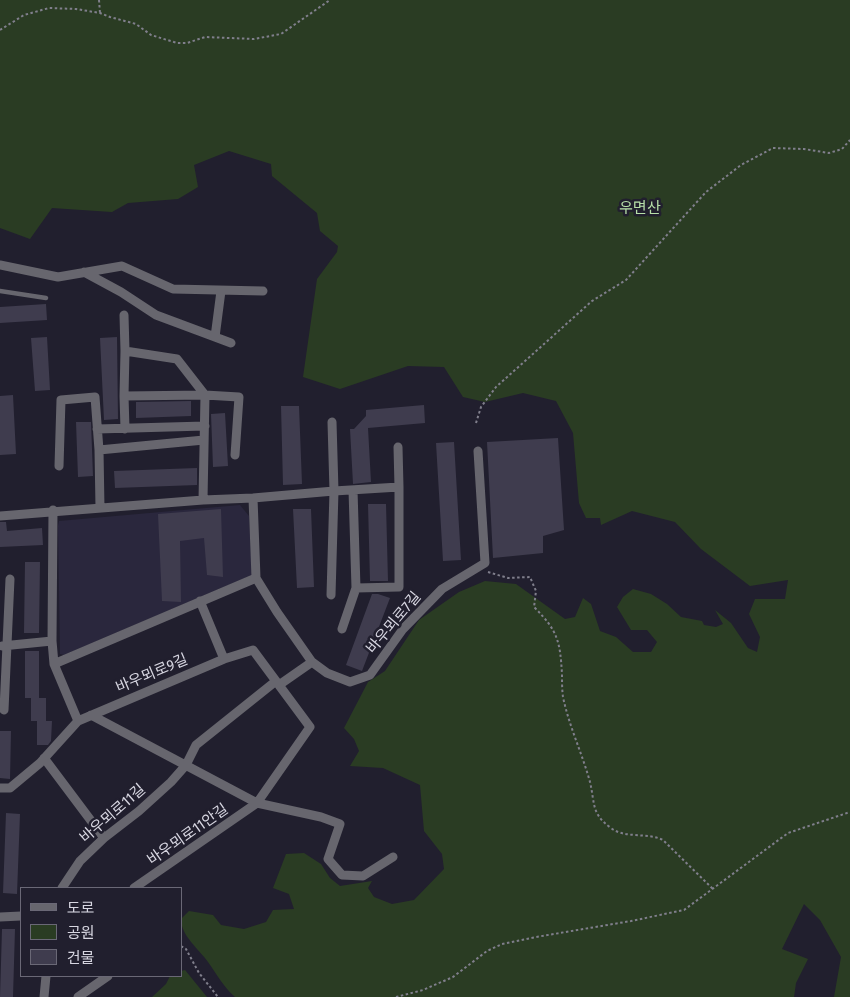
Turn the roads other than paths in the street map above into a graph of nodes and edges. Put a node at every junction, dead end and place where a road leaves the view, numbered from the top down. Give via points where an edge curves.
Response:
1 (0, 265) edge
2 (84, 272) junction
3 (0, 291) edge
4 (221, 291) junction
5 (263, 291) dead end
6 (46, 298) dead end
7 (124, 315) dead end
8 (215, 337) junction
9 (231, 343) dead end
10 (125, 351) junction
11 (205, 395) junction
12 (124, 396) junction
13 (332, 422) dead end
14 (204, 426) junction
15 (97, 429) junction
16 (125, 429) junction
17 (204, 440) junction
18 (398, 447) dead end
19 (99, 450) junction
20 (478, 451) dead end
21 (235, 454) dead end
22 (59, 466) dead end
23 (399, 487) junction
24 (353, 490) junction
25 (334, 491) junction
26 (253, 498) junction
27 (203, 500) junction
28 (100, 508) junction
29 (54, 510) junction
30 (0, 516) edge
31 (256, 578) junction
32 (10, 579) dead end
33 (356, 588) junction
34 (331, 595) dead end
35 (200, 601) junction
36 (342, 628) dead end
37 (52, 641) junction
38 (3, 646) edge
39 (224, 659) junction
40 (312, 662) junction
41 (54, 664) junction
42 (277, 683) junction
43 (4, 710) dead end
44 (91, 715) junction
45 (78, 722) junction
46 (44, 758) junction
47 (186, 765) junction
48 (0, 788) edge
49 (257, 804) junction
50 (104, 838) junction
51 (393, 858) dead end
52 (63, 887) edge
53 (135, 887) edge
54 (20, 916) edge
55 (0, 917) edge
56 (46, 977) edge
57 (107, 977) edge
58 (44, 997) edge
59 (78, 997) edge

1 - 2 street via 58,276
2 - 4 street via 122,266 173,289
2 - 8 street via 156,315
3 - 6 lane
4 - 5 street
4 - 8 street
7 - 10 street
8 - 9 street
10 - 11 street via 177,359
10 - 12 street
11 - 12 street
11 - 14 street
11 - 21 street via 239,397
12 - 16 street
13 - 25 street
14 - 16 street
14 - 17 street
15 - 16 street
15 - 19 street
15 - 22 street via 95,396 61,400
17 - 19 street
17 - 27 street
18 - 23 street
19 - 28 street
20 - 40 street, 바우뫼로7길 via 485,563 442,589 403,630 370,675 350,682 327,673
23 - 24 street
23 - 33 street via 399,587
24 - 25 street
24 - 33 street
25 - 26 street
25 - 34 street
26 - 27 street
26 - 31 street, 바우뫼로7길
27 - 28 street
28 - 29 street
29 - 30 street
29 - 37 street
31 - 35 street
31 - 40 street, 바우뫼로7길
32 - 38 street
33 - 36 street
35 - 39 street
35 - 41 street
37 - 38 street
37 - 41 street
38 - 43 street
39 - 42 street, 바우뫼로9길 via 253,650
39 - 44 street, 바우뫼로9길
40 - 42 street, 바우뫼로11길
41 - 45 street
42 - 47 street, 바우뫼로11길 via 196,745
42 - 49 street, 바우뫼로11안길 via 310,727
44 - 45 street, 바우뫼로9길
44 - 47 street
45 - 46 street, 바우뫼로9길
46 - 48 street, 바우뫼로9길 via 10,788
46 - 50 street
47 - 49 street
47 - 50 street, 바우뫼로11길 via 139,811
49 - 51 street via 340,824 328,859 342,875 363,876
49 - 53 street, 바우뫼로11안길
50 - 52 street, 바우뫼로11길 via 80,861
54 - 55 street
56 - 58 street
57 - 59 street

